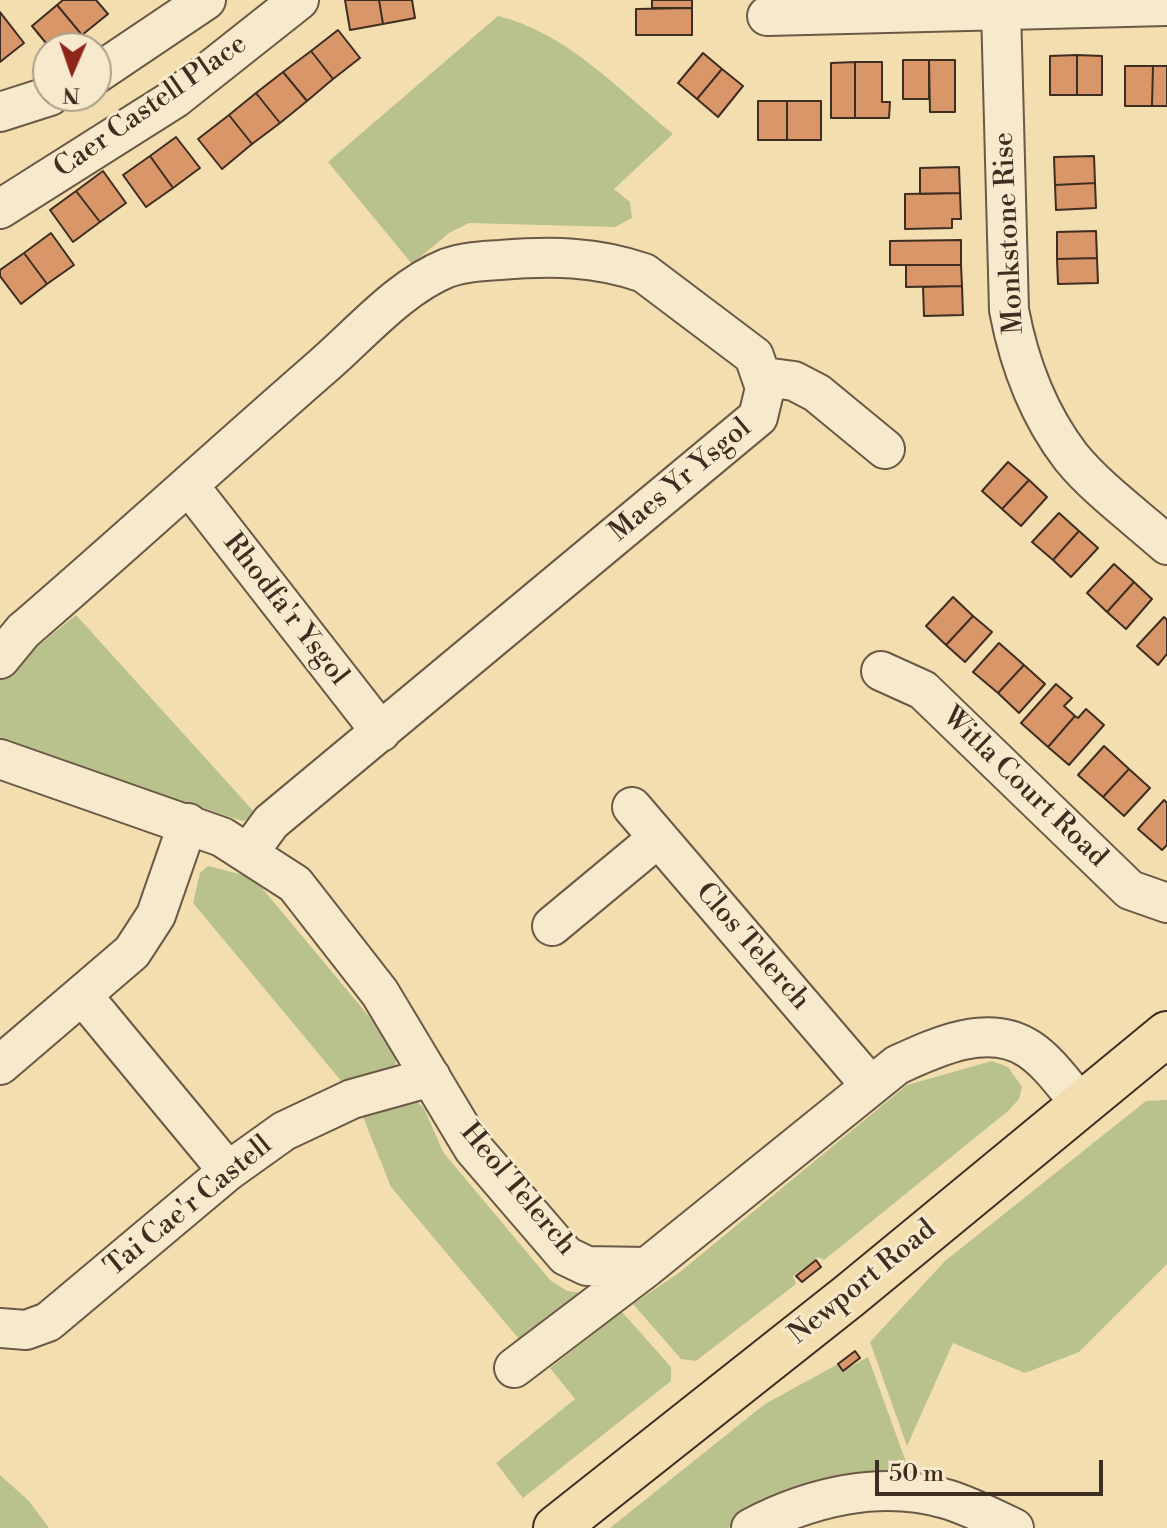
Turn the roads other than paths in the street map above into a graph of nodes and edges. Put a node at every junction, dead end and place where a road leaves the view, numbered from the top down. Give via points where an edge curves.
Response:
1 (206, 0) edge
2 (299, 0) edge
3 (1167, 6) edge
4 (1001, 9) junction
5 (767, 16) dead end
6 (112, 63) edge
7 (32, 102) edge
8 (0, 112) edge
9 (0, 209) edge
10 (764, 377) junction
11 (885, 449) dead end
12 (190, 487) junction
13 (1167, 545) edge
14 (0, 659) edge
15 (881, 671) dead end
16 (381, 732) junction
17 (0, 759) edge
18 (632, 807) dead end
19 (188, 823) junction
20 (658, 838) junction
21 (249, 852) junction
22 (1167, 903) edge
23 (552, 926) dead end
24 (83, 996) junction
25 (1167, 1034) edge
26 (0, 1065) edge
27 (431, 1077) junction
28 (871, 1086) junction
29 (1081, 1104) junction
30 (228, 1171) junction
31 (647, 1267) junction
32 (0, 1328) edge
33 (514, 1368) dead end
34 (556, 1528) edge
35 (751, 1528) edge
36 (1014, 1528) edge

1 - 6 street, Caer Castell Place
2 - 9 street, Caer Castell Place via 174,99
3 - 4 street
4 - 5 street
4 - 13 street, Monkstone Rise via 1009,310 1016,344 1040,406 1073,459
7 - 8 street
10 - 11 street via 794,381 817,393
10 - 12 street via 754,356 644,273 578,257 470,262 416,285
10 - 16 street, Maes Yr Ysgol via 758,417
12 - 14 street via 23,631
12 - 16 street, Rhodfa'r Ysgol
15 - 22 street, Witla Court Road via 923,690 1130,890
16 - 21 street, Maes Yr Ysgol via 271,822
17 - 19 street, Heol Telerch
18 - 20 street, Clos Telerch
19 - 21 street, Heol Telerch
19 - 24 street via 148,931
20 - 23 street
20 - 28 street, Clos Telerch
21 - 27 street, Heol Telerch via 295,884 380,993
24 - 26 street
24 - 30 street
25 - 29 main road, Newport Road
27 - 30 street, Tai Cae'r Castell via 352,1099 284,1131
27 - 31 street, Heol Telerch via 473,1148 566,1256 587,1266
28 - 29 street via 915,1057 989,1036 1031,1050
28 - 31 street
29 - 34 main road, Newport Road
30 - 32 street, Tai Cae'r Castell via 48,1322 26,1330
31 - 33 street
35 - 36 street via 812,1501 875,1491 950,1500

